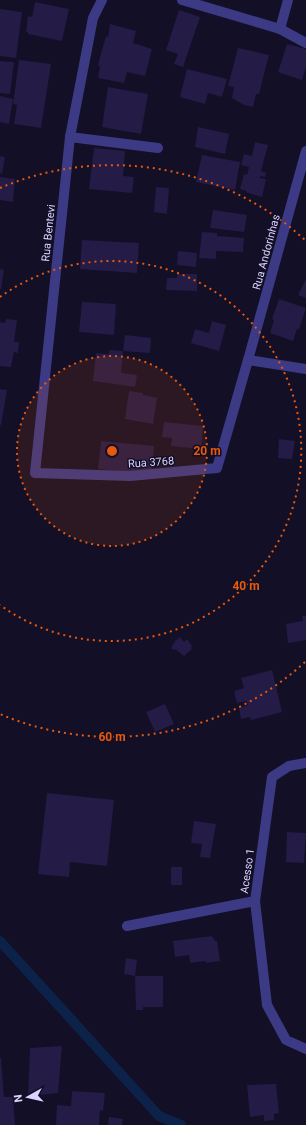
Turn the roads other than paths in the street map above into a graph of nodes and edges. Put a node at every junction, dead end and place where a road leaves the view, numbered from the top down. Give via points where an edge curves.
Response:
1 (102, 0) edge
2 (182, 0) edge
3 (288, 0) edge
4 (280, 29) junction
5 (306, 43) edge
6 (70, 138) junction
7 (158, 148) dead end
8 (306, 151) edge
9 (248, 360) junction
10 (306, 369) edge
11 (35, 473) joint
12 (306, 764) edge
13 (255, 901) junction
14 (127, 926) dead end
15 (306, 1049) edge

1 - 6 street, Rua Bentevi via 93,18
2 - 4 street
3 - 4 street
4 - 5 street
6 - 7 street
6 - 11 street, Rua Bentevi
8 - 9 street, Rua Andorinhas
9 - 10 street
9 - 11 street, Rua 3768 via 217,468 130,476
12 - 13 street, Acesso 1 via 289,766 272,777
13 - 14 street, Acesso 1
13 - 15 street via 267,1005 286,1040

